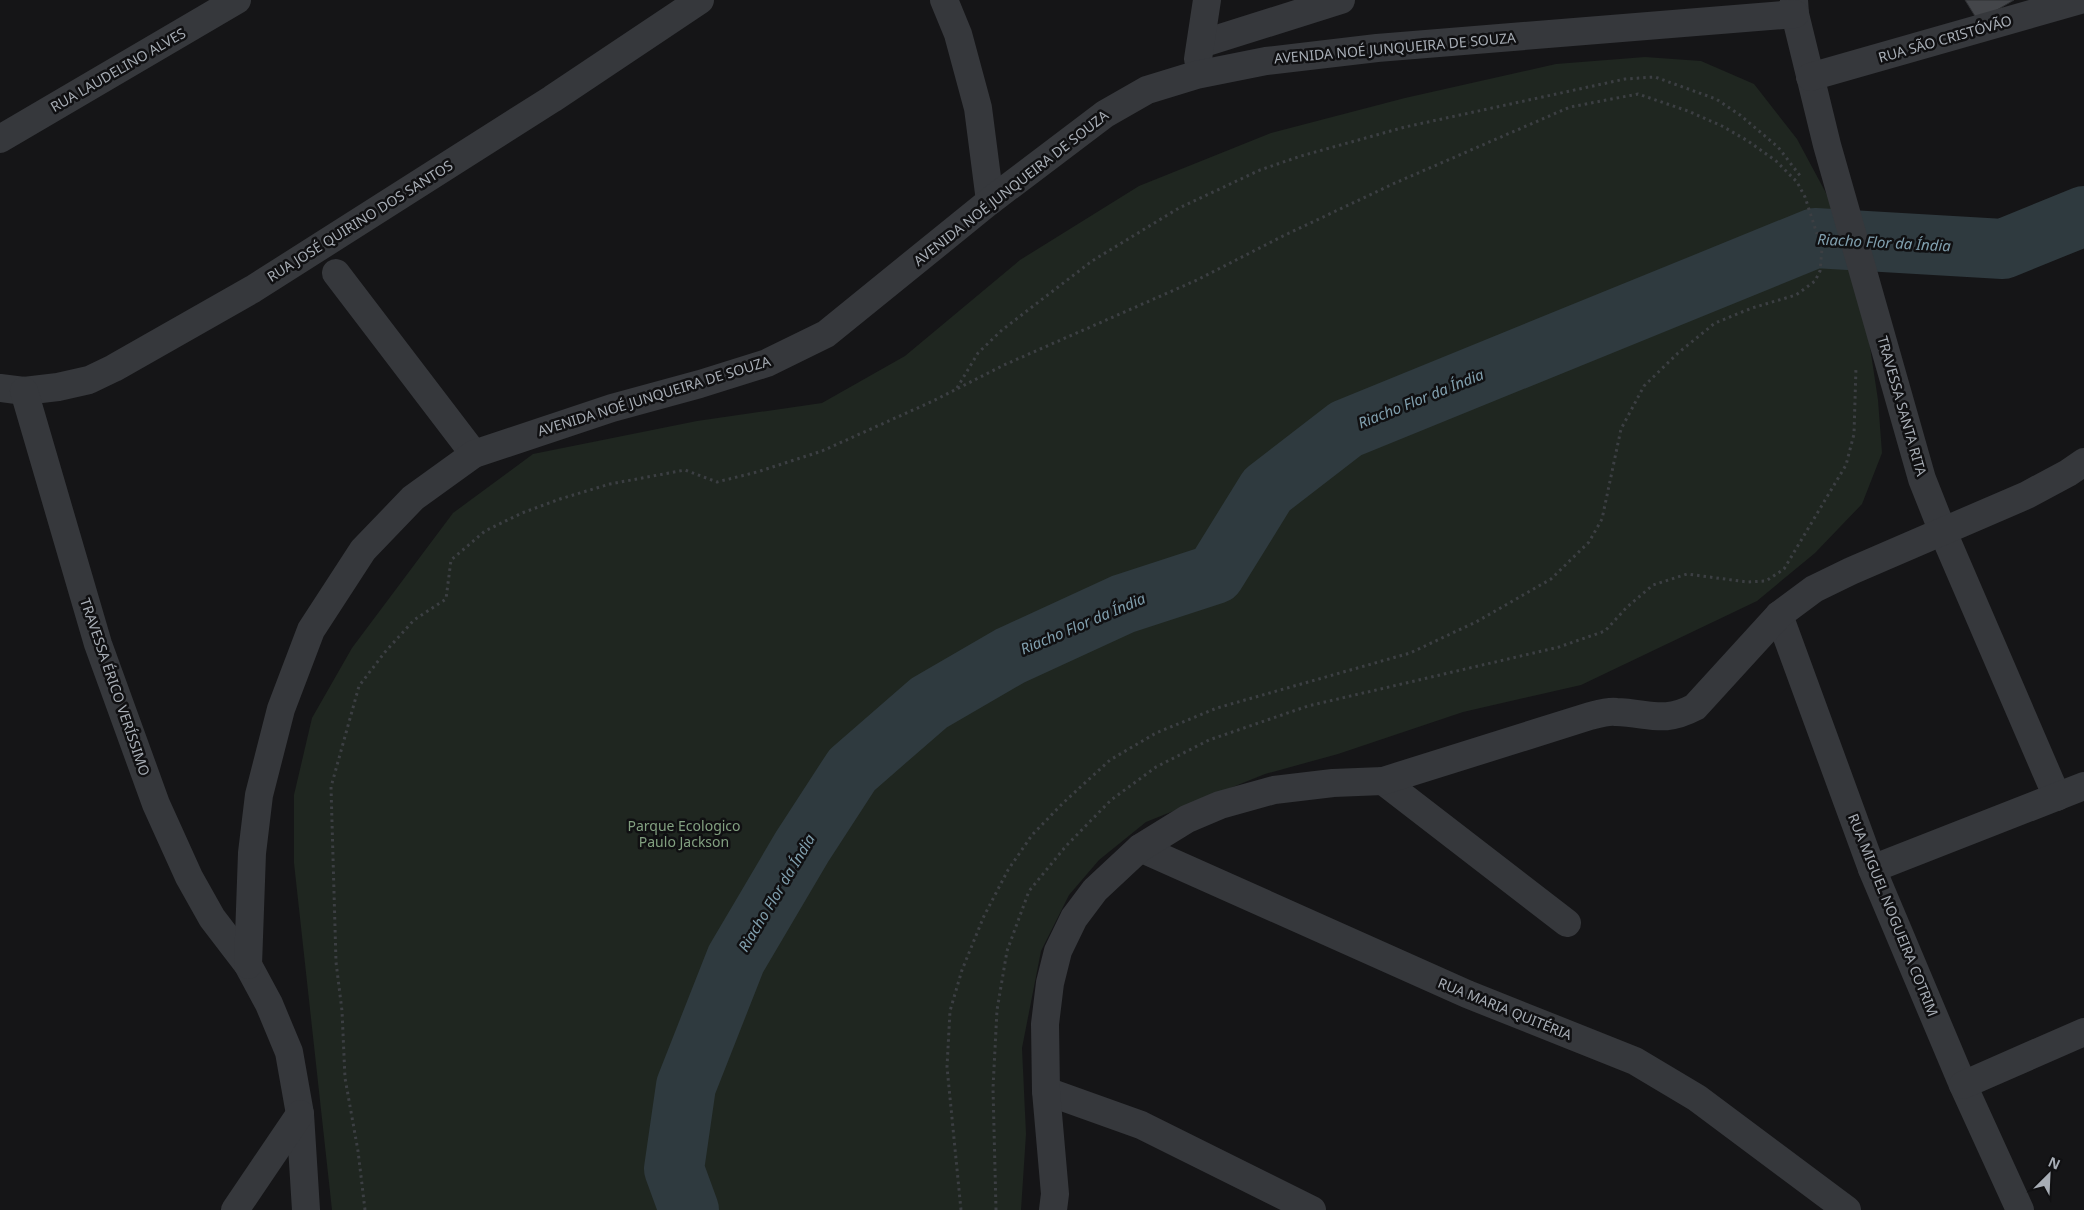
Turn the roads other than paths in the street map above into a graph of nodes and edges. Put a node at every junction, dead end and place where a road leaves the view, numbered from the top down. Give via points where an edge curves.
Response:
1 (237, 0) edge
2 (700, 0) edge
3 (944, 0) edge
4 (1207, 0) edge
5 (1341, 0) edge
6 (2080, 0) edge
7 (1794, 7) edge
8 (1201, 44) junction
9 (1196, 75) junction
10 (1810, 77) junction
11 (0, 139) edge
12 (990, 200) junction
13 (336, 273) dead end
14 (12, 390) edge
15 (474, 454) junction
16 (2084, 462) edge
17 (1943, 532) junction
18 (1779, 615) junction
19 (1383, 781) junction
20 (2084, 786) edge
21 (2057, 797) junction
22 (1140, 848) junction
23 (1872, 869) junction
24 (1567, 923) dead end
25 (248, 965) junction
26 (2084, 1032) edge
27 (1963, 1085) junction
28 (1046, 1091) junction
29 (300, 1114) junction
30 (235, 1210) edge
31 (306, 1210) edge
32 (1053, 1210) edge
33 (1312, 1210) edge
34 (1847, 1210) edge
35 (2020, 1210) edge

1 - 11 street, RUA LAUDELINO ALVES
2 - 14 street, RUA JOSÉ QUIRINO DOS SANTOS via 552,99 244,294 114,368 89,380
3 - 12 street via 958,34 978,108
4 - 8 street
5 - 8 street
6 - 10 street, RUA SÃO CRISTÓVÃO
7 - 9 street, AVENIDA NOÉ JUNQUEIRA DE SOUZA via 1266,60
7 - 10 street, TRAVESSA SANTA RITA
8 - 9 street
9 - 12 street, AVENIDA NOÉ JUNQUEIRA DE SOUZA via 1147,90 1104,114
10 - 17 street, TRAVESSA SANTA RITA via 1893,380 1922,479
12 - 15 street, AVENIDA NOÉ JUNQUEIRA DE SOUZA via 826,334 766,362
13 - 15 street
14 - 25 street, TRAVESSA ÉRICO VERÍSSIMO via 156,804 189,877 212,918
15 - 25 street, AVENIDA NOÉ JUNQUEIRA DE SOUZA via 413,498 363,550 311,630 281,709 259,795 252,853
16 - 17 street via 2027,495
17 - 18 street via 1814,589
17 - 21 street, TRAVESSA SANTA RITA
18 - 19 street via 1695,707 1680,715 1665,718 1615,712 1590,716
18 - 23 street, RUA MIGUEL NOGUEIRA COTRIM
19 - 22 street via 1274,790 1229,802 1187,819
19 - 24 street
20 - 21 street
21 - 23 street
22 - 28 street via 1095,890 1074,918 1058,951 1045,1024
22 - 34 street, RUA MARIA QUITÉRIA via 1467,994 1635,1061 1697,1098
23 - 27 street, RUA MIGUEL NOGUEIRA COTRIM
25 - 29 street via 289,1052
26 - 27 street
27 - 35 street, RUA MIGUEL NOGUEIRA COTRIM
28 - 32 street via 1055,1194
28 - 33 street via 1141,1125
29 - 30 street
29 - 31 street

